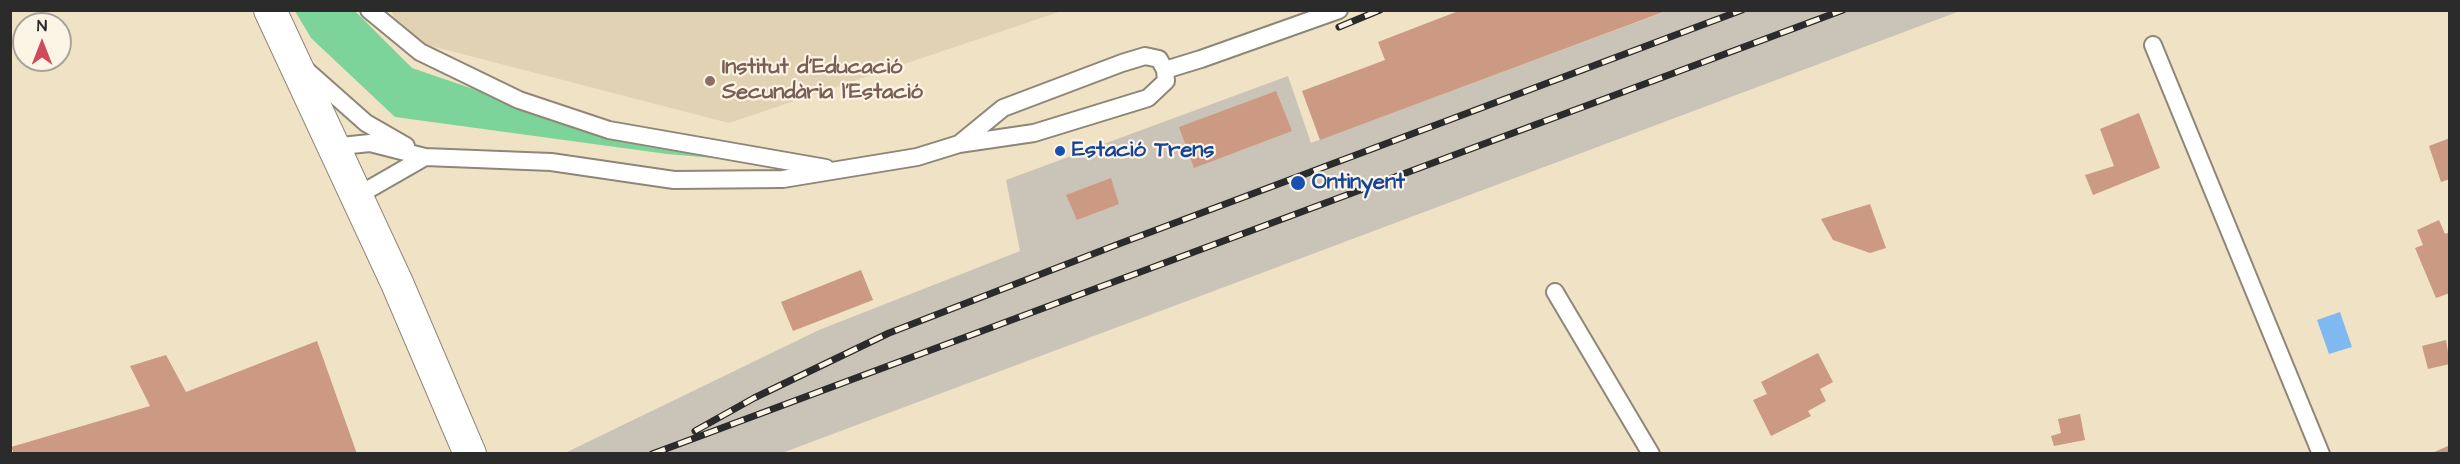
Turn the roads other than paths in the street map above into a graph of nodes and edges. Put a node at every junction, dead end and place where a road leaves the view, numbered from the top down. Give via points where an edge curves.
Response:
1 (270, 10) edge
2 (369, 10) edge
3 (1339, 10) edge
4 (2153, 45) dead end
5 (291, 57) junction
6 (1164, 70) junction
7 (958, 144) junction
8 (338, 155) junction
9 (425, 157) junction
10 (840, 170) junction
11 (357, 196) junction
12 (1555, 292) dead end
13 (470, 453) edge
14 (1651, 453) edge
15 (2321, 453) edge

1 - 5 street
2 - 10 lane via 420,52 519,100 609,130
3 - 6 lane
4 - 15 lane
5 - 8 street
5 - 9 lane via 366,123
6 - 7 lane via 1166,81 1148,98 1034,133
6 - 7 lane via 1159,59 1145,56 1122,63 1003,108
7 - 10 lane via 917,157
8 - 9 lane via 341,146 370,143
8 - 11 street
9 - 10 lane via 551,162 674,180 783,179
9 - 11 lane
11 - 13 street
12 - 14 lane

